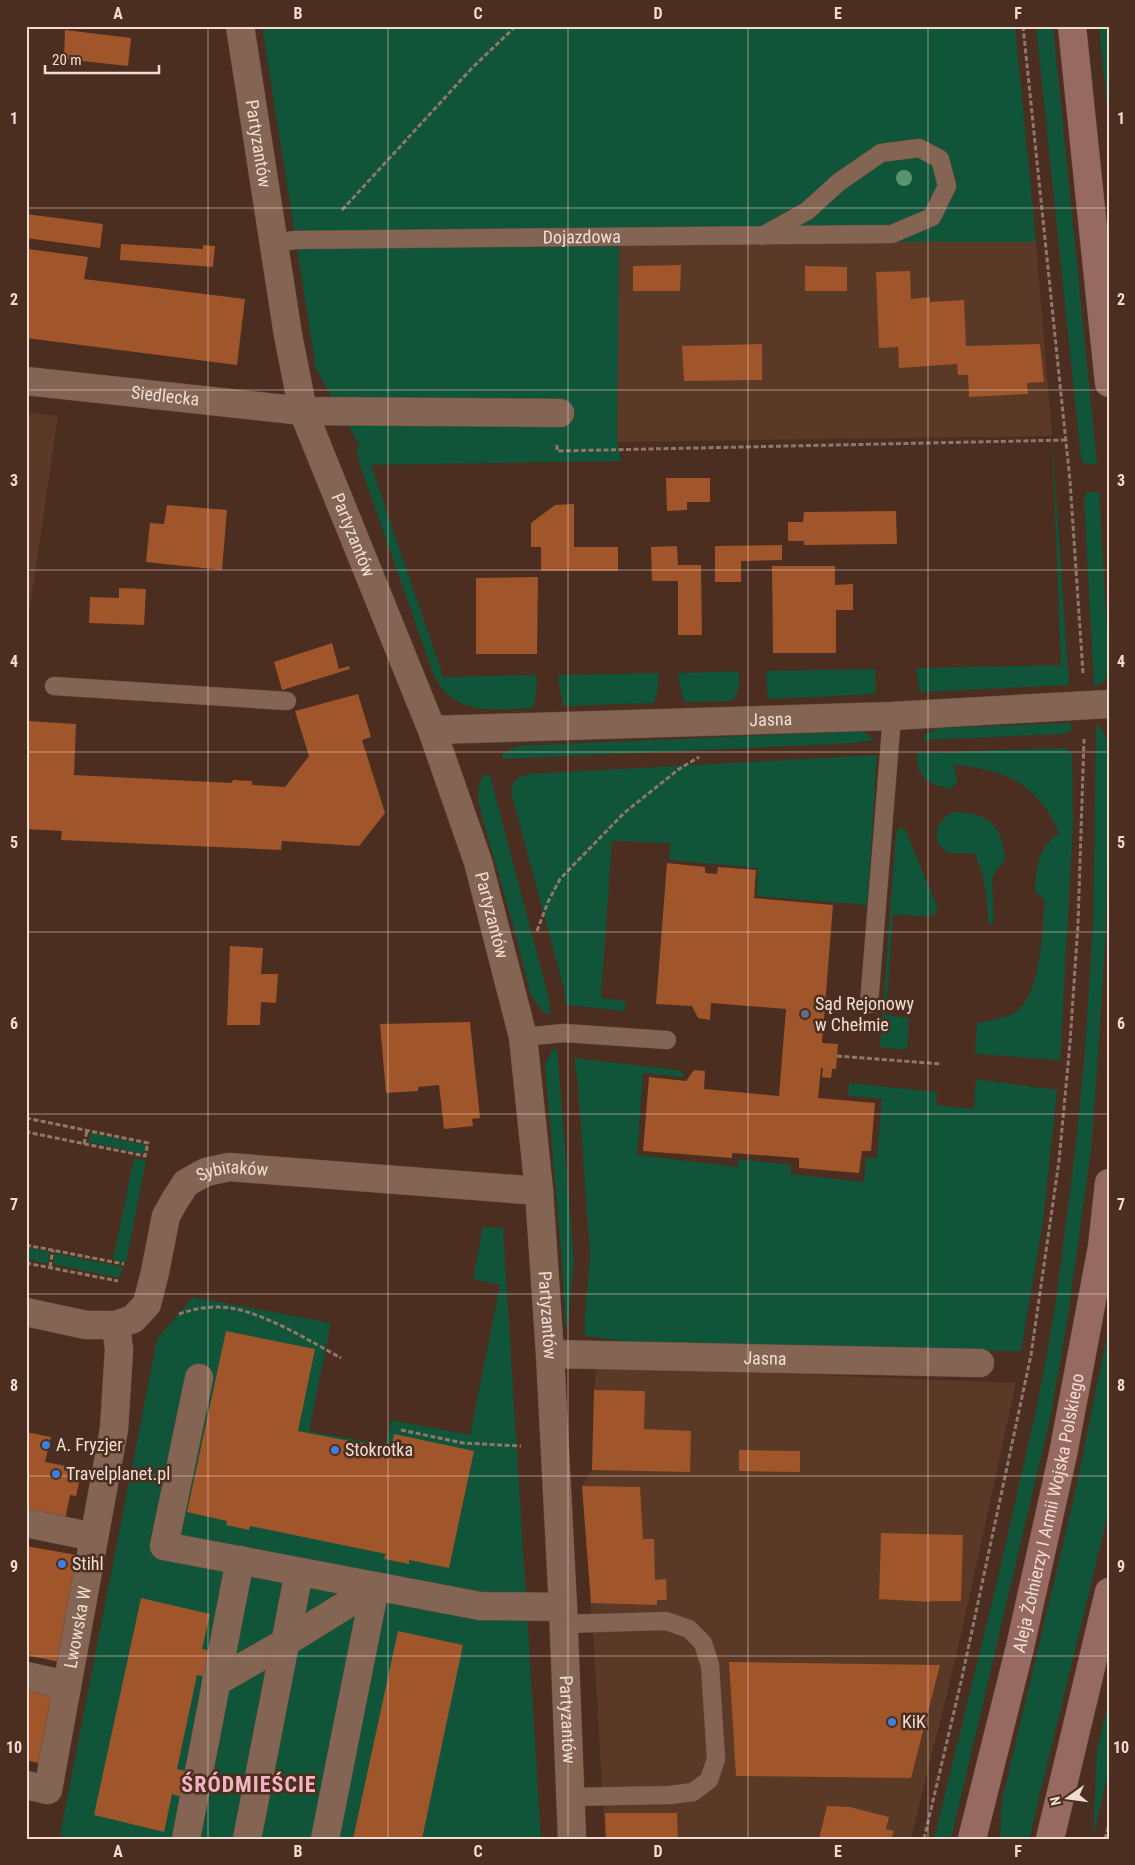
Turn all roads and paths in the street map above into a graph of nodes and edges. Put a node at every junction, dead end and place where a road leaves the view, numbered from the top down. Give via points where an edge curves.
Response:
1 (240, 26) edge
2 (516, 26) edge
3 (1023, 26) edge
4 (1072, 26) edge
5 (762, 236) junction
6 (314, 240) junction
7 (272, 243) junction
8 (26, 382) edge
9 (1109, 383) edge
10 (303, 410) junction
11 (560, 414) joint
12 (1066, 440) junction
13 (1083, 676) dead end
14 (54, 686) dead end
15 (287, 701) dead end
16 (1109, 704) edge
17 (892, 716) junction
18 (432, 730) junction
19 (1084, 732) dead end
20 (700, 756) dead end
21 (537, 931) dead end
22 (869, 1004) dead end
23 (523, 1037) junction
24 (667, 1040) dead end
25 (837, 1056) dead end
26 (942, 1064) dead end
27 (26, 1118) edge
28 (87, 1130) junction
29 (26, 1132) edge
30 (84, 1144) junction
31 (1109, 1183) edge
32 (539, 1191) junction
33 (26, 1245) edge
34 (53, 1250) junction
35 (26, 1263) edge
36 (126, 1265) dead end
37 (50, 1268) junction
38 (122, 1282) dead end
39 (26, 1312) edge
40 (175, 1316) dead end
41 (116, 1325) junction
42 (550, 1354) junction
43 (341, 1358) dead end
44 (980, 1363) dead end
45 (199, 1378) dead end
46 (400, 1430) dead end
47 (522, 1446) dead end
48 (26, 1523) edge
49 (94, 1537) junction
50 (240, 1560) junction
51 (300, 1572) junction
52 (375, 1587) junction
53 (1109, 1592) edge
54 (563, 1616) junction
55 (286, 1642) junction
56 (26, 1676) edge
57 (216, 1682) junction
58 (67, 1685) junction
59 (26, 1785) edge
60 (570, 1797) junction
61 (1109, 1824) edge
62 (186, 1839) edge
63 (247, 1839) edge
64 (325, 1839) edge
65 (572, 1839) edge
66 (924, 1839) edge
67 (972, 1839) edge
68 (1050, 1839) edge
69 (1105, 1839) edge

1 - 7 street, Partyzantów
2 - 6 path via 472,68
3 - 12 path
4 - 9 main road
5 - 5 lane, Dojazdowa via 892,234 932,217 947,186 940,159 918,148 881,153 839,182 807,211
5 - 6 lane, Dojazdowa
6 - 7 lane, Dojazdowa
7 - 10 street, Partyzantów
8 - 10 street, Siedlecka
10 - 11 street
10 - 18 street, Partyzantów
11 - 12 path via 557,451
12 - 13 path
14 - 15 lane
16 - 17 street, Jasna
17 - 18 street, Jasna
17 - 22 lane
18 - 23 street, Partyzantów via 478,862
19 - 66 path via 1078,924 1070,1043 1059,1161 1031,1355
20 - 21 path via 631,807 560,879
23 - 24 lane via 564,1033
23 - 32 street, Partyzantów
25 - 26 path
27 - 28 path
28 - 30 path
28 - 30 path via 148,1143 145,1156
29 - 30 path
31 - 67 main road, Aleja Żołnierzy I Armii Wojska Polskiego via 1102,1247 1063,1454 1020,1647
32 - 41 street, Sybiraków via 228,1167 206,1172 186,1183 166,1216 147,1304 133,1319
32 - 42 street, Partyzantów
33 - 34 path
34 - 36 path
34 - 37 path
35 - 37 path
37 - 38 path
39 - 41 street, Sybiraków via 86,1325
40 - 43 path via 216,1307 243,1311
41 - 49 street, Lwowska W via 119,1350 114,1429
42 - 44 street, Jasna
42 - 54 street, Partyzantów
45 - 50 street via 164,1546
46 - 47 path via 463,1443
48 - 49 street
49 - 58 street, Lwowska W
50 - 51 street
50 - 57 street
51 - 52 street
51 - 55 street
52 - 54 street via 480,1606
52 - 55 street
52 - 64 street
53 - 68 main road
54 - 60 street, Partyzantów
54 - 60 lane via 666,1621 689,1629 703,1643 710,1665 716,1759 709,1780 693,1792 670,1796
55 - 57 street
55 - 63 street
56 - 58 street
57 - 62 street
58 - 59 street, Lwowska W via 48,1790
60 - 65 street, Partyzantów
61 - 69 path

